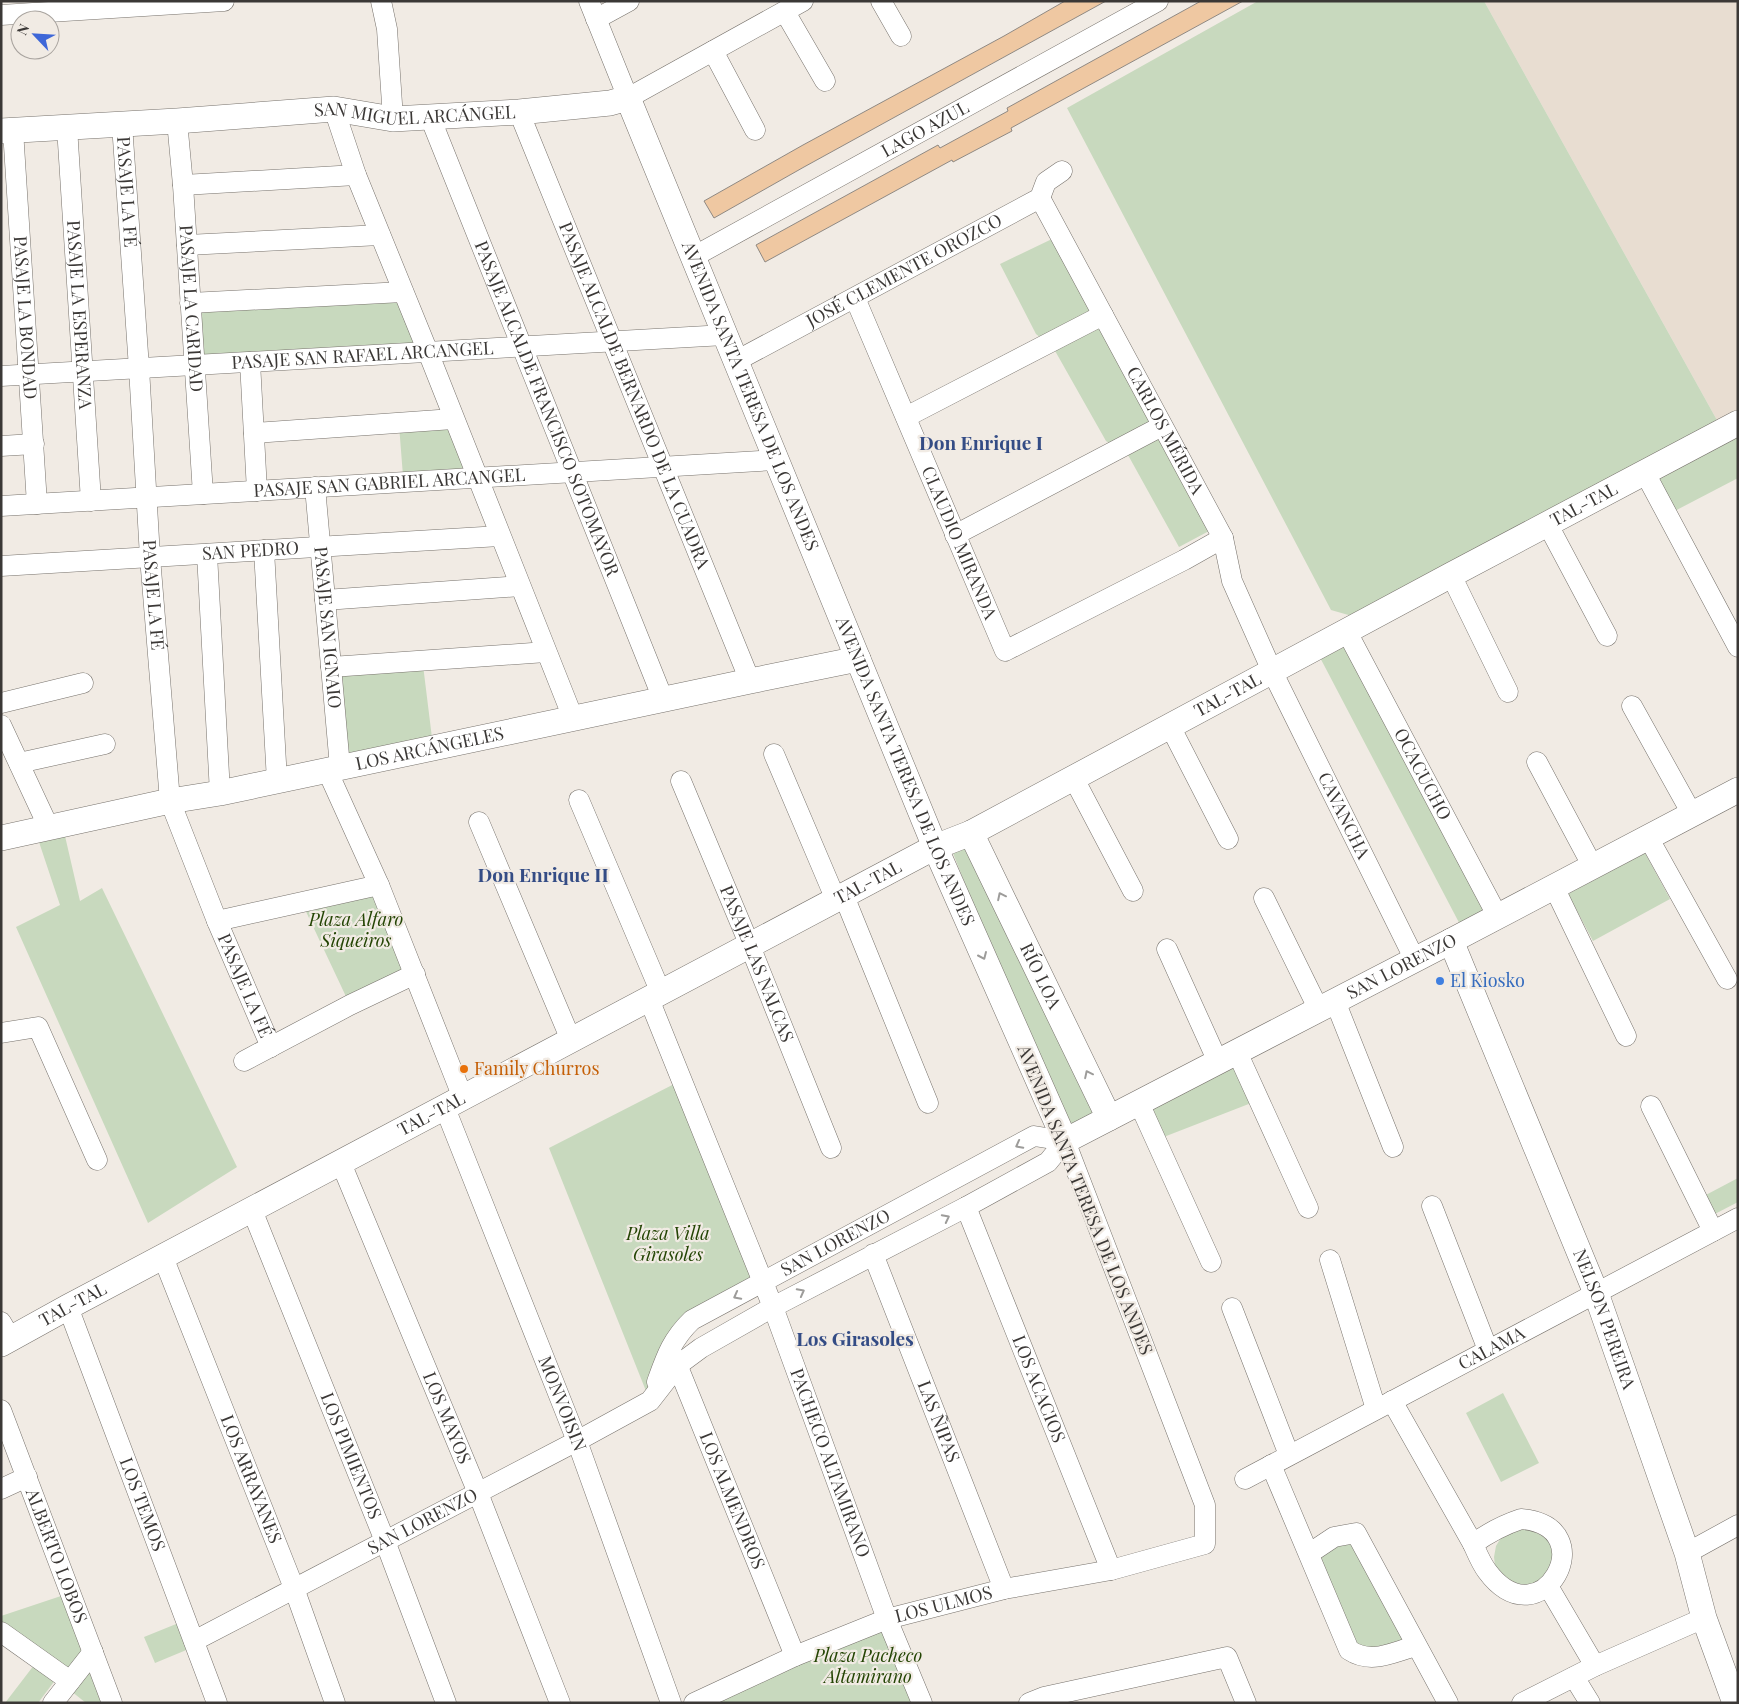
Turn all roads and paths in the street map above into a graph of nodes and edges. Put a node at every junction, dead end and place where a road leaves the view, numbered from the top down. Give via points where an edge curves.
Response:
1 (224, 1) edge
2 (381, 1) edge
3 (629, 1) edge
4 (803, 1) edge
5 (881, 1) edge
6 (1158, 1) edge
7 (115, 4) edge
8 (46, 7) edge
9 (593, 10) edge
10 (785, 12) junction
11 (1, 15) edge
12 (901, 36) dead end
13 (713, 51) junction
14 (825, 81) dead end
15 (628, 98) junction
16 (334, 109) junction
17 (519, 112) junction
18 (430, 117) junction
19 (393, 119) junction
20 (177, 121) junction
21 (122, 124) junction
22 (67, 127) junction
23 (7, 130) edge
24 (755, 130) dead end
25 (1062, 171) dead end
26 (356, 176) junction
27 (183, 185) junction
28 (1040, 198) junction
29 (380, 236) junction
30 (187, 245) junction
31 (693, 257) junction
32 (403, 292) junction
33 (855, 298) junction
34 (190, 303) junction
35 (1103, 315) junction
36 (725, 335) junction
37 (613, 341) junction
38 (522, 346) junction
39 (428, 352) junction
40 (736, 361) junction
41 (250, 362) junction
42 (194, 365) junction
43 (139, 368) junction
44 (84, 371) junction
45 (30, 374) junction
46 (1, 376) edge
47 (906, 417) junction
48 (453, 419) junction
49 (1738, 423) edge
50 (1162, 426) junction
51 (254, 433) junction
52 (34, 444) junction
53 (1, 446) edge
54 (776, 460) junction
55 (662, 466) junction
56 (572, 471) junction
57 (1645, 473) junction
58 (476, 477) junction
59 (315, 487) junction
60 (257, 490) junction
61 (203, 494) junction
62 (147, 497) junction
63 (91, 501) junction
64 (37, 504) junction
65 (1, 506) edge
66 (1548, 525) junction
67 (955, 535) junction
68 (500, 536) junction
69 (1222, 538) junction
70 (321, 547) junction
71 (264, 550) junction
72 (207, 554) junction
73 (150, 557) junction
74 (1, 566) edge
75 (1451, 575) junction
76 (520, 586) junction
77 (325, 600) junction
78 (1347, 632) junction
79 (1607, 636) dead end
80 (1738, 647) edge
81 (546, 652) junction
82 (858, 659) junction
83 (331, 667) junction
84 (1272, 671) junction
85 (750, 681) junction
86 (83, 683) dead end
87 (1508, 692) dead end
88 (663, 699) junction
89 (1, 703) edge
90 (1632, 706) dead end
91 (573, 718) junction
92 (1170, 726) junction
93 (3, 733) edge
94 (105, 744) dead end
95 (774, 754) dead end
96 (1537, 762) dead end
97 (19, 764) junction
98 (333, 769) junction
99 (1074, 777) junction
100 (277, 780) junction
101 (681, 781) dead end
102 (1738, 790) edge
103 (220, 793) junction
104 (579, 800) dead end
105 (170, 801) junction
106 (1692, 814) junction
107 (479, 822) dead end
108 (49, 828) junction
109 (971, 834) junction
110 (1648, 837) junction
111 (1, 838) edge
112 (1228, 839) dead end
113 (935, 848) junction
114 (1593, 867) junction
115 (379, 885) junction
116 (1554, 887) junction
117 (1132, 891) dead end
118 (840, 898) junction
119 (1264, 898) dead end
120 (1498, 917) junction
121 (217, 920) junction
122 (1452, 941) junction
123 (750, 946) junction
124 (1167, 949) dead end
125 (1415, 960) junction
126 (415, 974) junction
127 (1727, 979) dead end
128 (655, 996) junction
129 (1327, 1005) junction
130 (1, 1033) edge
131 (1626, 1036) dead end
132 (571, 1040) junction
133 (272, 1047) junction
134 (1228, 1057) junction
135 (244, 1061) dead end
136 (1139, 1102) junction
137 (454, 1103) junction
138 (928, 1103) dead end
139 (1651, 1106) dead end
140 (1109, 1118) junction
141 (1065, 1141) junction
142 (1393, 1147) dead end
143 (831, 1148) dead end
144 (97, 1160) dead end
145 (341, 1163) junction
146 (1432, 1206) dead end
147 (966, 1207) junction
148 (1308, 1208) dead end
149 (252, 1210) junction
150 (1738, 1218) edge
151 (1713, 1231) junction
152 (873, 1254) junction
153 (163, 1257) junction
154 (1330, 1260) dead end
155 (1211, 1262) dead end
156 (763, 1282) junction
157 (1596, 1293) junction
158 (68, 1307) junction
159 (774, 1307) junction
160 (1232, 1308) dead end
161 (4, 1335) edge
162 (670, 1346) junction
163 (1488, 1350) junction
164 (678, 1366) junction
165 (650, 1401) junction
166 (1384, 1405) junction
167 (1, 1410) edge
168 (577, 1441) junction
169 (1280, 1460) junction
170 (27, 1478) junction
171 (1245, 1478) dead end
172 (1, 1490) edge
173 (478, 1493) junction
174 (1738, 1525) edge
175 (385, 1541) junction
176 (1205, 1544) joint
177 (1472, 1544) junction
178 (1687, 1553) junction
179 (1310, 1554) junction
180 (1111, 1570) junction
181 (1548, 1586) junction
182 (294, 1588) junction
183 (1004, 1589) junction
184 (1704, 1618) junction
185 (888, 1619) junction
186 (1, 1632) edge
187 (194, 1641) junction
188 (1416, 1646) junction
189 (93, 1652) junction
190 (795, 1656) junction
191 (1596, 1666) junction
192 (1574, 1677) junction
193 (70, 1681) junction
194 (53, 1703) edge
195 (112, 1703) edge
196 (217, 1703) edge
197 (335, 1703) edge
198 (446, 1703) edge
199 (560, 1703) edge
200 (672, 1703) edge
201 (694, 1703) edge
202 (922, 1703) edge
203 (1030, 1703) edge
204 (1246, 1703) edge
205 (1448, 1703) edge
206 (1522, 1703) edge
207 (1590, 1703) edge
208 (1735, 1703) edge

1 - 7 street
2 - 19 street via 387,29
3 - 9 street
4 - 10 street, SAN MIGUEL ARCÁNGEL
5 - 12 street
6 - 31 street, LAGO AZUL
7 - 8 street
8 - 11 street
9 - 15 street, AVENIDA SANTA TERESA DE LOS ANDES
10 - 13 street, SAN MIGUEL ARCÁNGEL
10 - 14 street
13 - 15 street, SAN MIGUEL ARCÁNGEL
13 - 24 street
15 - 17 street, SAN MIGUEL ARCÁNGEL via 610,103
15 - 31 street, AVENIDA SANTA TERESA DE LOS ANDES
16 - 19 street, SAN MIGUEL ARCÁNGEL
16 - 20 street, SAN MIGUEL ARCÁNGEL
16 - 26 street
17 - 18 street, SAN MIGUEL ARCÁNGEL
17 - 37 street, PASAJE ALCALDE BERNARDO DE LA CUADRA
18 - 19 street, SAN MIGUEL ARCÁNGEL
18 - 38 street, PASAJE ALCALDE FRANCISCO SOTOMAYOR
20 - 21 street, SAN MIGUEL ARCÁNGEL
20 - 27 street, PASAJE LA CARIDAD
21 - 22 street, SAN MIGUEL ARCÁNGEL
21 - 43 street, PASAJE LA FÉ
22 - 23 street, SAN MIGUEL ARCÁNGEL
22 - 44 street, PASAJE LA ESPERANZA
23 - 45 street, PASAJE LA BONDAD
25 - 28 street via 1046,182
26 - 27 street
26 - 29 street
27 - 30 street, PASAJE LA CARIDAD
28 - 33 street, JOSÉ CLEMENTE OROZCO
28 - 35 street, CARLOS MÉRIDA
29 - 30 street
29 - 32 street
30 - 34 street, PASAJE LA CARIDAD
31 - 36 street, AVENIDA SANTA TERESA DE LOS ANDES
32 - 34 street
32 - 39 street
33 - 40 street, JOSÉ CLEMENTE OROZCO
33 - 47 street, CLAUDIO MIRANDA
34 - 42 street, PASAJE LA CARIDAD
35 - 47 street
35 - 50 street, CARLOS MÉRIDA
36 - 37 street, PASAJE SAN RAFAEL ARCANGEL
36 - 40 street, AVENIDA SANTA TERESA DE LOS ANDES
37 - 38 street, PASAJE SAN RAFAEL ARCANGEL
37 - 55 street, PASAJE ALCALDE BERNARDO DE LA CUADRA
38 - 39 street, PASAJE SAN RAFAEL ARCANGEL
38 - 56 street, PASAJE ALCALDE FRANCISCO SOTOMAYOR
39 - 41 street, PASAJE SAN RAFAEL ARCANGEL
39 - 48 street
40 - 54 street, AVENIDA SANTA TERESA DE LOS ANDES
41 - 42 street, PASAJE SAN RAFAEL ARCANGEL
41 - 51 street
42 - 43 street, PASAJE SAN RAFAEL ARCANGEL
42 - 61 street, PASAJE LA CARIDAD
43 - 44 street, PASAJE SAN RAFAEL ARCANGEL
43 - 62 street, PASAJE LA FÉ
44 - 45 street, PASAJE SAN RAFAEL ARCANGEL
44 - 63 street, PASAJE LA ESPERANZA
45 - 46 street, PASAJE SAN RAFAEL ARCANGEL
45 - 52 street, PASAJE LA BONDAD
47 - 67 street, CLAUDIO MIRANDA
48 - 51 street
48 - 58 street
49 - 57 street, TAL-TAL
50 - 67 street
50 - 69 street, CARLOS MÉRIDA
51 - 60 street
52 - 53 street
52 - 64 street, PASAJE LA BONDAD
54 - 55 street, PASAJE SAN GABRIEL ARCANGEL
54 - 82 street, AVENIDA SANTA TERESA DE LOS ANDES
55 - 56 street, PASAJE SAN GABRIEL ARCANGEL
55 - 85 street, PASAJE ALCALDE BERNARDO DE LA CUADRA
56 - 58 street, PASAJE SAN GABRIEL ARCANGEL
56 - 88 street, PASAJE ALCALDE FRANCISCO SOTOMAYOR
57 - 66 street, TAL-TAL
57 - 80 street
58 - 59 street, PASAJE SAN GABRIEL ARCANGEL
58 - 68 street
59 - 60 street, PASAJE SAN GABRIEL ARCANGEL
59 - 70 street, PASAJE SAN IGNAIO
60 - 61 street, PASAJE SAN GABRIEL ARCANGEL
61 - 62 street, PASAJE SAN GABRIEL ARCANGEL
62 - 63 street, PASAJE SAN GABRIEL ARCANGEL
62 - 73 street, PASAJE LA FÉ
63 - 64 street, PASAJE SAN GABRIEL ARCANGEL
64 - 65 street, PASAJE SAN GABRIEL ARCANGEL
66 - 75 street, TAL-TAL
66 - 79 street
67 - 69 street, CLAUDIO MIRANDA via 1005,651
68 - 70 street, SAN PEDRO
68 - 76 street
69 - 84 street, CARLOS MÉRIDA via 1232,581
70 - 71 street, SAN PEDRO
70 - 77 street, PASAJE SAN IGNAIO
71 - 72 street, SAN PEDRO
71 - 100 street
72 - 73 street, SAN PEDRO
72 - 103 street
73 - 74 street, SAN PEDRO
73 - 105 street, PASAJE LA FÉ
75 - 78 street, TAL-TAL
75 - 87 street
76 - 77 street
76 - 81 street
77 - 83 street, PASAJE SAN IGNAIO
78 - 84 street, TAL-TAL
78 - 120 street, OCACUCHO
81 - 83 street
81 - 91 street
82 - 85 street, LOS ARCÁNGELES
82 - 113 street, AVENIDA SANTA TERESA DE LOS ANDES
83 - 98 street, PASAJE SAN IGNAIO
84 - 92 street, TAL-TAL
84 - 125 street, CAVANCHA
85 - 88 street, LOS ARCÁNGELES
86 - 89 street
88 - 91 street, LOS ARCÁNGELES
90 - 106 street
91 - 98 street, LOS ARCÁNGELES
92 - 99 street, TAL-TAL
92 - 112 street
93 - 97 street
94 - 97 street
95 - 118 street
96 - 114 street
97 - 108 street
98 - 100 street, LOS ARCÁNGELES
98 - 115 street, PASAJE SAN IGNAIO
99 - 109 street, TAL-TAL
99 - 117 street
100 - 103 street, LOS ARCÁNGELES
101 - 123 street, PASAJE LAS NALCAS
102 - 106 street, SAN LORENZO
103 - 105 street, LOS ARCÁNGELES
104 - 128 street, PACHECO ALTAMIRANO
105 - 108 street, LOS ARCÁNGELES
105 - 121 street, PASAJE LA FÉ
106 - 110 street, SAN LORENZO
107 - 132 street
108 - 111 street, LOS ARCÁNGELES
109 - 113 street, TAL-TAL
140 -> 109 street, RÍO LOA
110 - 114 street, SAN LORENZO
110 - 127 street
113 - 118 street, TAL-TAL
113 -> 141 street, AVENIDA SANTA TERESA DE LOS ANDES
114 - 116 street, SAN LORENZO
115 - 121 street
115 - 126 street, PASAJE SAN IGNAIO
116 - 120 street, SAN LORENZO
116 - 131 street
118 - 123 street, TAL-TAL
118 - 138 street
119 - 129 street
120 - 122 street, SAN LORENZO
121 - 133 street, PASAJE LA FÉ
122 - 125 street, SAN LORENZO
122 - 157 street, NELSON PEREIRA
123 - 128 street, TAL-TAL
123 - 143 street, PASAJE LAS NALCAS
124 - 134 street
125 - 129 street, SAN LORENZO
126 - 133 street
126 - 137 street, MONVOISIN
128 - 132 street, TAL-TAL
128 - 156 street, PACHECO ALTAMIRANO
129 - 134 street, SAN LORENZO
129 - 142 street
130 - 144 street via 38,1027
132 - 137 street, TAL-TAL
133 - 135 street
134 - 136 street, SAN LORENZO
134 - 148 street
136 - 140 street, SAN LORENZO
136 - 155 street
137 - 145 street, TAL-TAL
137 - 168 street, MONVOISIN
139 - 151 street
140 - 141 street, SAN LORENZO
141 - 147 street, SAN LORENZO via 1048,1162
141 -> 156 street, SAN LORENZO via 1034,1136
141 - 176 street, AVENIDA SANTA TERESA DE LOS ANDES via 1205,1505
145 - 149 street, TAL-TAL
145 - 173 street, LOS MAYOS
146 - 163 street
152 -> 147 street, SAN LORENZO
147 - 180 street, LOS ACACIOS
149 - 153 street, TAL-TAL
149 - 175 street, LOS PIMIENTOS
150 - 151 street, CALAMA
151 - 157 street, CALAMA
159 -> 152 street, SAN LORENZO
152 - 183 street, LAS ÑIPAS
153 - 158 street, TAL-TAL
153 - 182 street, LOS ARRAYANES
154 - 166 street
156 - 159 street, PACHECO ALTAMIRANO
156 -> 162 street, SAN LORENZO via 692,1320 680,1330
157 - 163 street, CALAMA
157 - 178 street, NELSON PEREIRA
158 - 161 street, TAL-TAL
158 - 187 street, LOS TEMOS
159 - 164 street, SAN LORENZO via 700,1348
159 - 185 street, PACHECO ALTAMIRANO
160 - 169 street
162 - 164 street, LOS ALMENDROS
162 - 165 street, SAN LORENZO
163 - 166 street, CALAMA
164 - 165 street, SAN LORENZO
164 - 190 street, LOS ALMENDROS
165 - 168 street, SAN LORENZO
166 - 169 street, CALAMA
166 - 177 street
167 - 170 street, ALBERTO LOBOS
168 - 173 street, SAN LORENZO
168 - 200 street, MONVOISIN
169 - 171 street, CALAMA
169 - 179 street
170 - 172 street
170 - 189 street, ALBERTO LOBOS
173 - 175 street, SAN LORENZO
173 - 199 street, LOS MAYOS
174 - 178 street
175 - 182 street, SAN LORENZO
175 - 198 street, LOS PIMIENTOS
176 - 180 street, LOS ULMOS
177 - 181 street via 1487,1571 1509,1591 1530,1594
177 - 181 street via 1521,1520 1535,1520 1547,1526 1562,1549 1562,1562
178 - 184 street, NELSON PEREIRA
179 - 188 street via 1349,1650 1370,1658 1384,1657
179 - 188 street via 1334,1538 1356,1533
180 - 183 street, LOS ULMOS
181 - 191 street
182 - 187 street, SAN LORENZO
182 - 197 street, LOS ARRAYANES
183 - 185 street, LOS ULMOS
184 - 191 street
184 - 208 street, NELSON PEREIRA
185 - 190 street, LOS ULMOS
185 - 202 street, PACHECO ALTAMIRANO
186 - 193 street
187 - 196 street, LOS TEMOS
188 - 205 street
189 - 193 street
189 - 195 street, ALBERTO LOBOS
190 - 201 street, LOS ULMOS
191 - 192 street
192 - 206 street
192 - 207 street
193 - 194 street
203 - 204 street via 1044,1697 1227,1657

